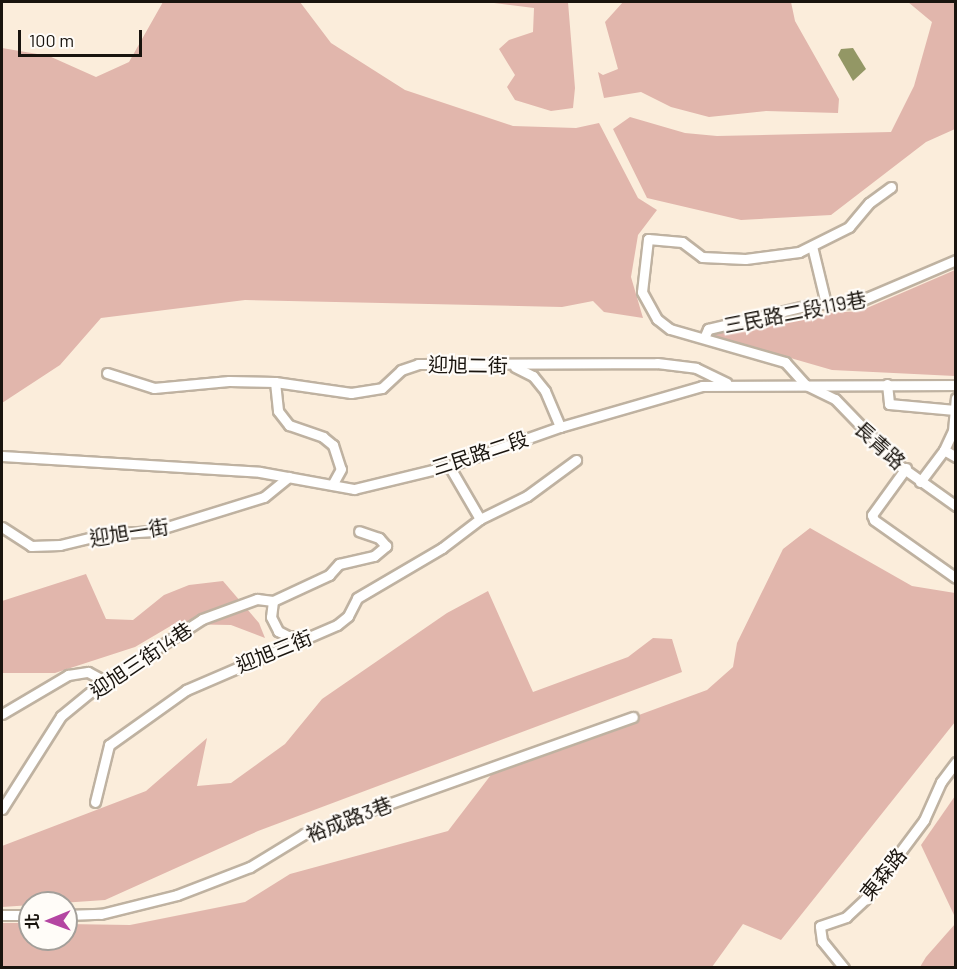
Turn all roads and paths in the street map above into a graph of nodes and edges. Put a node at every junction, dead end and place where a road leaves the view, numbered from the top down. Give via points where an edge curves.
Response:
1 (891, 187) dead end
2 (812, 246) junction
3 (956, 260) edge
4 (826, 304) junction
5 (704, 338) junction
6 (513, 366) junction
7 (107, 373) dead end
8 (275, 382) junction
9 (730, 384) junction
10 (887, 384) junction
11 (806, 385) junction
12 (956, 385) edge
13 (956, 398) edge
14 (955, 410) edge
15 (560, 427) junction
16 (954, 431) edge
17 (944, 450) junction
18 (2, 456) edge
19 (956, 458) edge
20 (576, 460) dead end
21 (449, 466) junction
22 (906, 468) junction
23 (289, 477) junction
24 (920, 482) junction
25 (332, 485) junction
26 (956, 506) edge
27 (480, 519) junction
28 (2, 527) edge
29 (359, 531) dead end
30 (956, 578) edge
31 (273, 602) junction
32 (306, 636) junction
33 (107, 682) junction
34 (2, 714) edge
35 (633, 717) dead end
36 (956, 762) edge
37 (95, 802) dead end
38 (2, 809) edge
39 (2, 915) edge
40 (18, 915) edge
41 (78, 915) edge
42 (844, 968) edge

1 - 2 street via 869,203 849,227
2 - 4 street
2 - 5 street via 775,256 702,258 682,242 648,240 642,283 649,307 670,329
3 - 4 street, 三民路二段119巷 via 855,303
4 - 5 street, 三民路二段119巷 via 708,329
5 - 11 street via 785,362
6 - 8 street, 迎旭二街 via 418,364 401,370 382,388 351,393
6 - 9 street, 迎旭二街 via 657,363 696,368
6 - 15 street via 533,376 545,392
7 - 8 street, 迎旭二街 via 154,388 229,381
8 - 25 street via 278,411 289,425 323,437 333,445 341,469
9 - 11 street, 三民路二段
9 - 15 street, 三民路二段 via 702,386
10 - 11 street, 三民路二段
10 - 12 street, 三民路二段
10 - 14 street via 889,404
11 - 22 street, 長青路 via 835,399 854,423
13 - 14 street
14 - 16 street
15 - 21 street, 三民路二段
16 - 17 street
17 - 19 street
17 - 24 street
18 - 23 street, 三民路二段
20 - 27 street, 迎旭三街 via 527,496
21 - 25 street, 三民路二段 via 354,489
21 - 27 street
22 - 24 street, 長青路
22 - 30 street via 872,515 874,520
23 - 25 street, 三民路二段
23 - 28 street, 迎旭一街 via 264,497 154,531 31,546
24 - 26 street, 長青路
27 - 32 street, 迎旭三街 via 442,548 357,598 348,616 337,625
29 - 31 street via 380,538 386,546 374,556 339,564 329,575
31 - 32 street via 271,617 278,631 288,636
31 - 33 street, 迎旭三街14巷 via 257,599 202,619
32 - 37 street, 迎旭三街 via 292,648 254,659 186,690 109,745
33 - 34 street via 88,672 68,675
33 - 38 street, 迎旭三街14巷 via 61,716
35 - 41 street, 裕成路3巷 via 304,834 250,867 177,895 101,914
36 - 42 street, 東森路 via 941,782 924,820 865,899 846,917 820,926 822,941
39 - 40 street

